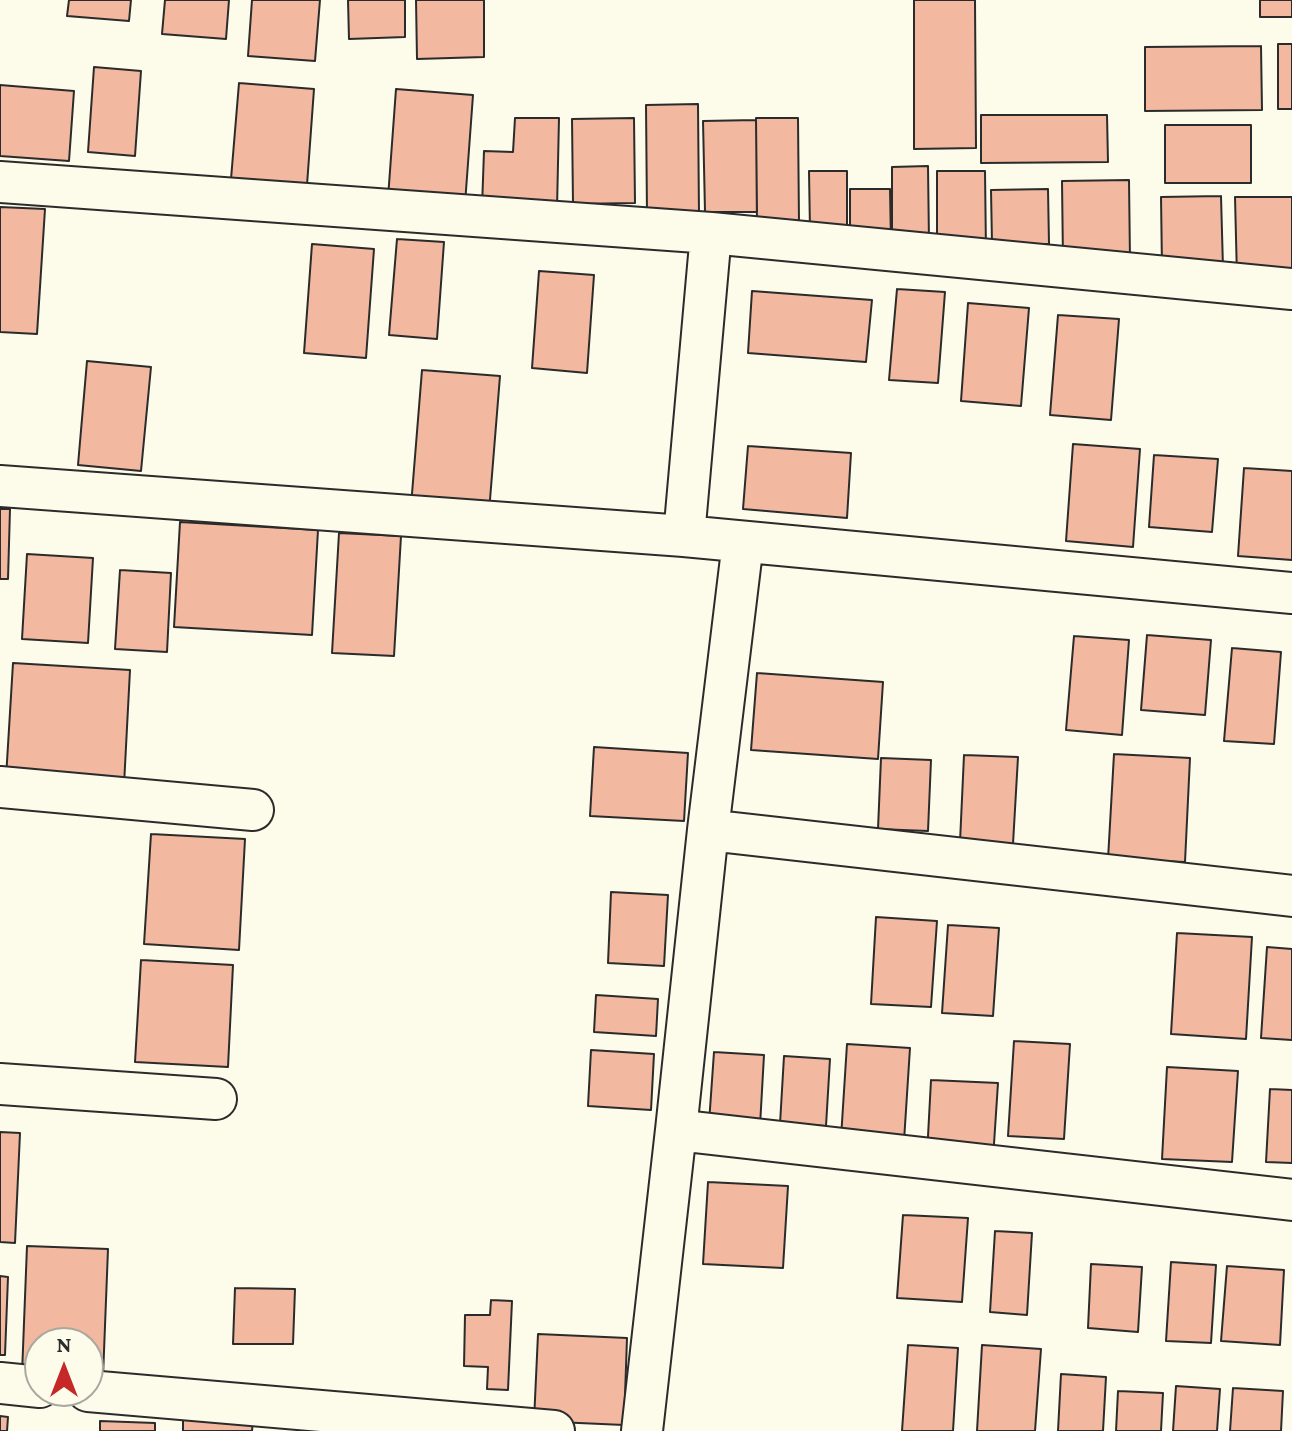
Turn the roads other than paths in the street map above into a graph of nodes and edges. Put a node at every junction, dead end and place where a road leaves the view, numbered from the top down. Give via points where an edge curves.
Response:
1 (0, 182) edge
2 (711, 233) junction
3 (1292, 289) edge
4 (0, 486) edge
5 (684, 536) junction
6 (743, 542) junction
7 (1292, 593) edge
8 (0, 787) edge
9 (253, 810) dead end
10 (708, 830) junction
11 (1292, 896) edge
12 (0, 1084) edge
13 (216, 1099) dead end
14 (676, 1130) junction
15 (1292, 1200) edge
16 (0, 1383) edge
17 (24, 1385) edge
18 (104, 1392) edge
19 (554, 1431) edge
20 (642, 1431) edge

1 - 2 street
2 - 3 street
2 - 5 street
4 - 5 street
5 - 6 street
6 - 7 street
6 - 10 street
8 - 9 street
10 - 11 street
10 - 14 street
12 - 13 street
14 - 15 street
14 - 20 street
16 - 17 street
18 - 19 street

